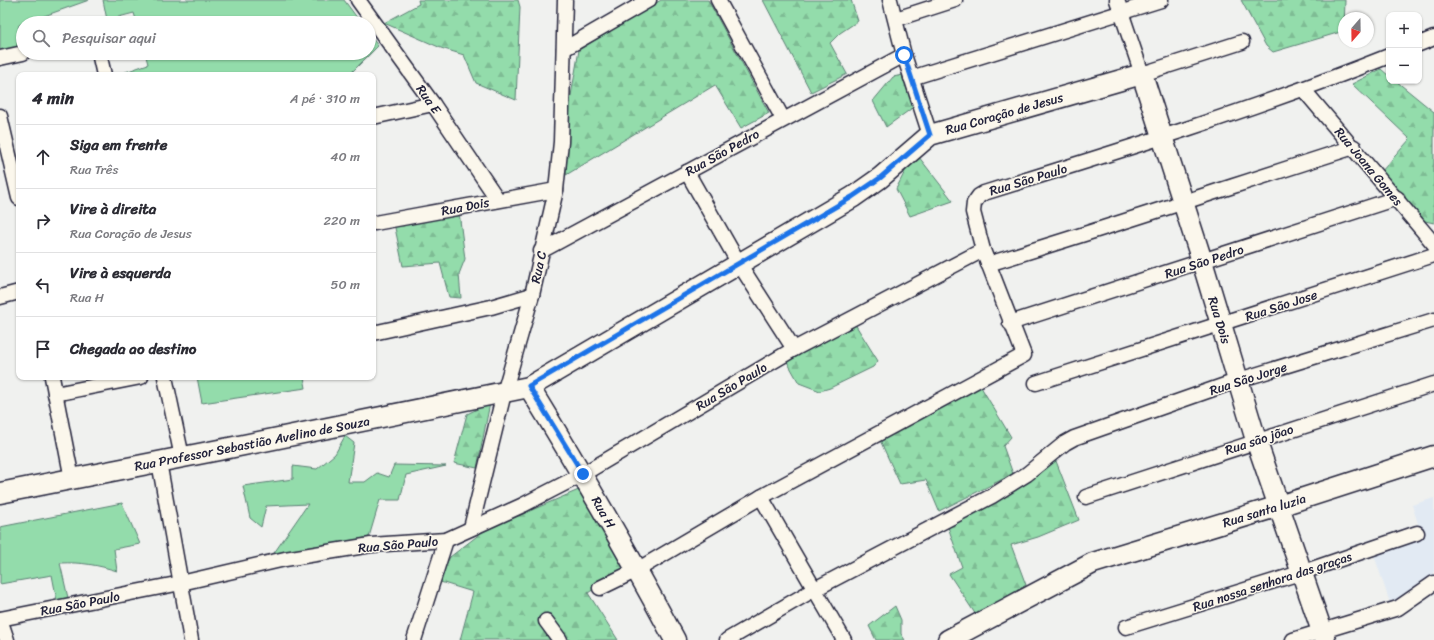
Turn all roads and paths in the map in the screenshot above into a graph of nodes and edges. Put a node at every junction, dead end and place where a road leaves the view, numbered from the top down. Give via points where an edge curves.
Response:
1 (358, 0) edge
2 (565, 0) edge
3 (649, 0) edge
4 (718, 0) edge
5 (890, 0) edge
6 (955, 0) edge
7 (1161, 0) edge
8 (629, 5) edge
9 (1119, 6) edge
10 (370, 16) edge
11 (896, 19) junction
12 (376, 25) edge
13 (1434, 38) edge
14 (1242, 42) dead end
15 (1422, 43) edge
16 (564, 49) junction
17 (16, 55) edge
18 (904, 55) junction
19 (1386, 57) edge
20 (0, 58) edge
21 (101, 60) edge
22 (103, 72) edge
23 (1142, 74) junction
24 (911, 78) junction
25 (1303, 89) junction
26 (433, 104) junction
27 (0, 116) edge
28 (376, 116) edge
29 (783, 119) junction
30 (930, 135) junction
31 (1162, 137) junction
32 (1354, 147) junction
33 (687, 172) junction
34 (16, 185) edge
35 (556, 190) junction
36 (1397, 198) junction
37 (498, 200) junction
38 (1183, 201) junction
39 (376, 223) edge
40 (1434, 244) edge
41 (983, 250) junction
42 (541, 251) junction
43 (1434, 255) edge
44 (1202, 261) junction
45 (738, 262) junction
46 (988, 264) junction
47 (16, 293) edge
48 (532, 295) junction
49 (0, 297) edge
50 (1434, 320) edge
51 (1010, 323) junction
52 (1221, 325) junction
53 (376, 332) edge
54 (794, 349) junction
55 (53, 380) edge
56 (126, 380) edge
57 (167, 380) edge
58 (1239, 380) junction
59 (1036, 383) dead end
60 (1434, 384) edge
61 (529, 386) junction
62 (504, 393) junction
63 (55, 394) junction
64 (1256, 440) junction
65 (1434, 456) edge
66 (182, 457) junction
67 (159, 462) junction
68 (583, 474) junction
69 (72, 478) junction
70 (0, 493) edge
71 (761, 497) junction
72 (1086, 497) dead end
73 (1279, 506) junction
74 (470, 528) junction
75 (1417, 533) dead end
76 (446, 540) junction
77 (638, 570) junction
78 (1303, 572) junction
79 (180, 583) junction
80 (1434, 583) edge
81 (600, 588) dead end
82 (815, 589) junction
83 (0, 619) edge
84 (546, 621) dead end
85 (1126, 627) dead end
86 (1324, 636) edge
87 (7, 640) edge
88 (191, 640) edge
89 (414, 640) edge
90 (560, 640) edge
91 (675, 640) edge
92 (727, 640) edge
93 (844, 640) edge
94 (948, 640) edge
95 (1292, 640) edge

1 - 10 street, Rua E
2 - 16 street, Rua C
3 - 8 street
4 - 29 street
5 - 11 street
6 - 11 street
7 - 9 street
8 - 16 street
9 - 23 street, Rua Dois
9 - 24 street
11 - 18 street
12 - 26 street, Rua E
13 - 15 street
14 - 23 street
16 - 35 street, Rua C via 561,142
17 - 20 street
18 - 24 street
18 - 29 street, Rua São Pedro
19 - 25 street, Rua São Paulo
21 - 22 street
23 - 30 main road, Rua Coração de Jesus
23 - 31 main road, Rua Dois
24 - 30 street
25 - 31 street, Rua São Paulo
25 - 32 street, Rua Joana Gomes
26 - 28 street
26 - 37 street, Rua E
27 - 34 street
29 - 33 street, Rua São Pedro
30 - 45 main road, Rua Coração de Jesus via 880,178 852,197
31 - 38 main road, Rua Dois
31 - 41 street, Rua São Paulo via 984,193 974,203 973,212
32 - 36 street, Rua Joana Gomes
32 - 38 street
33 - 42 street, Rua São Pedro
33 - 45 street
35 - 37 street, Rua Dois
35 - 42 street, Rua C
36 - 40 street, Rua Joana Gomes
36 - 44 street, Rua São Pedro
37 - 39 street, Rua Dois
38 - 44 main road, Rua Dois
38 - 46 street via 1136,219
41 - 46 street
41 - 54 street, Rua São Paulo
42 - 48 street, Rua C
43 - 52 street, Rua São Jose
44 - 51 street, Rua São Pedro
44 - 52 main road, Rua Dois
45 - 54 street
45 - 61 main road, Rua Coração de Jesus
46 - 51 street
47 - 49 street
48 - 53 street via 491,307
48 - 62 street, Rua C
50 - 58 street, Rua São Jorge
51 - 71 street via 1024,355
52 - 58 main road, Rua Dois
52 - 59 street, Rua São Jose
54 - 68 street, Rua São Paulo
55 - 63 street
56 - 63 street
57 - 66 street
58 - 64 main road, Rua Dois
58 - 82 street, Rua São Jorge via 1074,438 1027,474 992,496
60 - 64 street, Rua são jõao
61 - 62 main road, Rua Professor Sebastião Avelino de Souza
61 - 68 main road, Rua H
62 - 66 main road, Rua Professor Sebastião Avelino de Souza
62 - 74 street, Rua C
63 - 69 street
64 - 72 street, Rua são jõao
64 - 73 main road, Rua Dois
65 - 73 main road, Rua santa luzia
66 - 67 main road, Rua Professor Sebastião Avelino de Souza
67 - 69 main road, Rua Professor Sebastião Avelino de Souza
67 - 79 street
68 - 74 street, Rua São Paulo via 523,505
68 - 77 main road, Rua H
69 - 70 main road, Rua Professor Sebastião Avelino de Souza
71 - 77 street
71 - 82 street
73 - 78 main road, Rua Dois
73 - 94 main road, Rua santa luzia via 1093,563
74 - 76 street, Rua São Paulo
75 - 78 street, Rua nossa senhora das graças
76 - 79 street, Rua São Paulo via 370,545 293,558
76 - 89 street
77 - 81 street
77 - 91 main road, Rua H
78 - 85 street, Rua nossa senhora das graças
78 - 86 main road, Rua Dois
79 - 83 street, Rua São Paulo
79 - 88 street
80 - 86 street via 1398,608
82 - 92 street, Rua São Jorge
82 - 93 street
83 - 87 street
84 - 90 street
86 - 95 street

